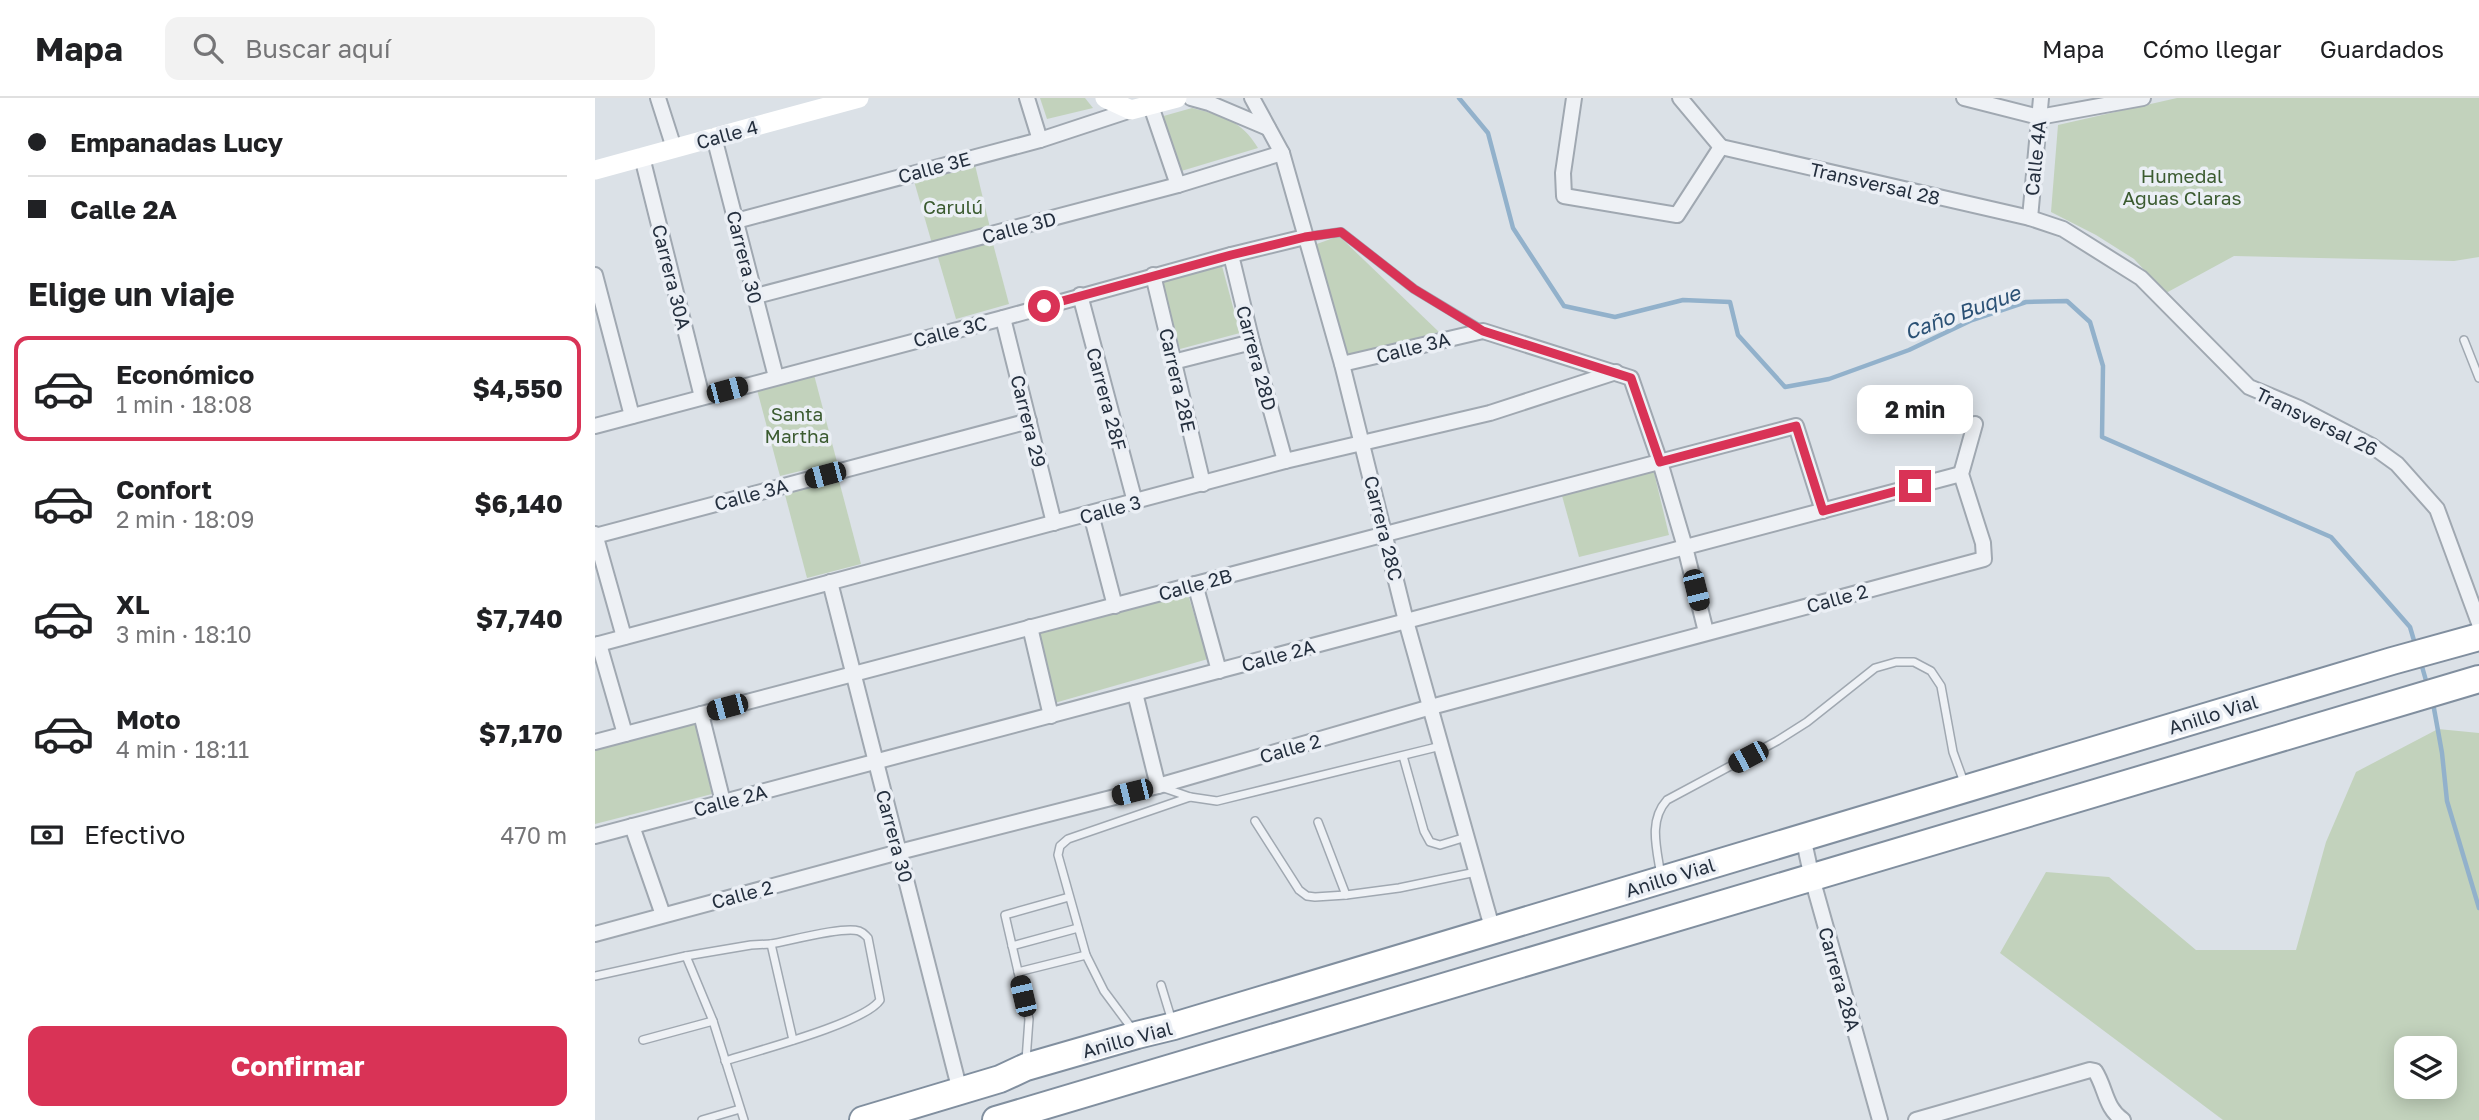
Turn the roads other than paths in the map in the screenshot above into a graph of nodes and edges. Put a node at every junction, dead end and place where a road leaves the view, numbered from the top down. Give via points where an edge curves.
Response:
1 (658, 98) edge
2 (859, 98) edge
3 (1027, 98) edge
4 (1105, 98) edge
5 (1177, 98) edge
6 (1191, 98) edge
7 (1252, 98) edge
8 (1574, 98) edge
9 (1680, 98) edge
10 (1964, 98) edge
11 (2041, 98) edge
12 (2136, 99) edge
13 (1151, 106) junction
14 (1131, 110) junction
15 (2039, 117) junction
16 (1269, 128) junction
17 (714, 137) junction
18 (1040, 140) junction
19 (1721, 147) junction
20 (674, 148) junction
21 (1282, 153) junction
22 (642, 157) junction
23 (595, 170) edge
24 (1178, 185) junction
25 (2030, 218) junction
26 (736, 221) junction
27 (1305, 237) junction
28 (1231, 255) junction
29 (595, 275) edge
30 (1153, 275) junction
31 (1080, 295) junction
32 (755, 296) junction
33 (1003, 318) junction
34 (1483, 331) junction
35 (2464, 340) dead end
36 (1252, 342) junction
37 (1173, 362) junction
38 (1342, 364) junction
39 (1620, 373) junction
40 (776, 377) junction
41 (2479, 378) edge
42 (702, 397) junction
43 (632, 416) junction
44 (1029, 421) junction
45 (1975, 424) dead end
46 (595, 426) edge
47 (1363, 443) junction
48 (1285, 461) junction
49 (1660, 462) junction
50 (1961, 474) junction
51 (1203, 484) junction
52 (1135, 502) junction
53 (1823, 511) junction
54 (1091, 514) junction
55 (1054, 523) junction
56 (1386, 534) junction
57 (595, 535) edge
58 (1685, 547) junction
59 (830, 582) junction
60 (1195, 584) junction
61 (1115, 606) junction
62 (1406, 621) junction
63 (2479, 623) edge
64 (1030, 627) junction
65 (1706, 632) junction
66 (624, 637) junction
67 (2479, 637) edge
68 (597, 645) edge
69 (1219, 671) junction
70 (853, 674) junction
71 (2479, 679) edge
72 (1135, 693) junction
73 (1431, 707) junction
74 (701, 714) junction
75 (1051, 716) junction
76 (625, 734) junction
77 (595, 742) edge
78 (1442, 746) junction
79 (1403, 756) junction
80 (875, 761) junction
81 (1158, 786) junction
82 (1966, 789) junction
83 (1190, 797) junction
84 (723, 802) junction
85 (1255, 821) dead end
86 (1318, 821) dead end
87 (632, 826) junction
88 (595, 836) edge
89 (1466, 837) junction
90 (1803, 837) junction
91 (899, 852) junction
92 (1477, 872) junction
93 (1812, 878) junction
94 (1661, 880) junction
95 (1346, 895) junction
96 (1069, 897) junction
97 (663, 915) junction
98 (1078, 928) junction
99 (1493, 931) junction
100 (595, 934) edge
101 (771, 944) junction
102 (1012, 946) junction
103 (1086, 955) junction
104 (686, 956) junction
105 (1018, 972) junction
106 (595, 976) edge
107 (1161, 985) dead end
108 (713, 1021) junction
109 (1174, 1027) junction
110 (1137, 1035) junction
111 (643, 1040) dead end
112 (793, 1040) junction
113 (725, 1060) junction
114 (1026, 1067) junction
115 (960, 1091) junction
116 (740, 1108) junction
117 (1050, 1112) edge
118 (702, 1120) edge
119 (744, 1120) edge
120 (863, 1120) edge
121 (996, 1120) edge
122 (1880, 1120) edge
123 (1916, 1120) edge
124 (2123, 1120) edge

1 - 20 street
2 - 17 street, Calle 4
3 - 18 street
4 - 14 street
5 - 13 street
6 - 16 street
7 - 16 street, Carrera 28C
8 - 19 street via 1564,196 1677,215
9 - 19 street
10 - 15 street
11 - 15 street, Calle 4A
12 - 15 street
13 - 14 street
13 - 24 street
14 - 18 street, Calle 3E
15 - 25 street, Calle 4A
16 - 21 street, Carrera 28C
17 - 20 street, Calle 4
17 - 26 street, Carrera 30
18 - 26 street, Calle 3E
19 - 25 street, Transversal 28
20 - 22 street, Calle 4
21 - 24 street, Calle 3D
21 - 27 street, Carrera 28C
22 - 23 street, Calle 4
22 - 42 street, Carrera 30A
24 - 32 street, Calle 3D
25 - 63 street, Transversal 26 via 2063,229 2141,278 2249,387 2299,408 2397,464 2437,509
26 - 32 street, Carrera 30
27 - 28 street, Calle 3C
27 - 34 lane via 1341,232 1414,289
27 - 38 street, Carrera 28C
28 - 30 street, Calle 3C
28 - 36 street, Carrera 28D
29 - 43 street
30 - 31 street, Calle 3C
30 - 37 street, Carrera 28E
31 - 33 street, Calle 3C
31 - 52 street, Carrera 28F
32 - 40 street, Carrera 30
33 - 40 street, Calle 3C
33 - 44 street, Carrera 29
34 - 38 street, Calle 3A
34 - 39 street
35 - 41 lane
36 - 37 street
36 - 48 street, Carrera 28D
37 - 51 street, Carrera 28E
38 - 47 street, Carrera 28C
39 - 47 street, Calle 3 via 1490,413
39 - 49 street via 1634,383
40 - 42 street, Calle 3C
42 - 43 street, Calle 3C
43 - 46 street, Calle 3C
44 - 55 street, Carrera 29
44 - 57 street, Calle 3A
45 - 50 street
47 - 48 street, Calle 3
47 - 56 street, Carrera 28C
48 - 51 street, Calle 3
49 - 53 street, Calle 2B via 1796,426
49 - 56 street, Calle 2B
49 - 58 street
50 - 53 street, Calle 2A
50 - 65 street, Calle 2 via 1985,559
51 - 52 street, Calle 3
52 - 54 street, Calle 3
53 - 58 street, Calle 2A
54 - 55 street, Calle 3
54 - 61 street
55 - 59 street, Calle 3
56 - 60 street, Calle 2B
56 - 62 street, Carrera 28C
57 - 66 street
58 - 62 street, Calle 2A
58 - 65 street
59 - 66 street, Calle 3
59 - 70 street, Carrera 30
60 - 61 street, Calle 2B
60 - 69 street
61 - 64 street, Calle 2B
62 - 69 street, Calle 2A
62 - 73 street, Carrera 28C
64 - 70 street, Calle 2B
64 - 75 street
65 - 73 street, Calle 2
66 - 68 street, Calle 3
67 - 82 highway, Anillo Vial
68 - 76 street
69 - 72 street, Calle 2A
70 - 74 street, Calle 2B
70 - 80 street, Carrera 30
71 - 93 highway, Anillo Vial
72 - 75 street, Calle 2A
72 - 81 street
73 - 78 street, Carrera 28C
73 - 81 street, Calle 2
74 - 76 street, Calle 2B
74 - 84 street
75 - 80 street, Calle 2A
76 - 77 street, Calle 2B
78 - 79 lane
78 - 89 street, Carrera 28C
79 - 83 lane via 1217,801
79 - 89 lane via 1430,842 1440,845
80 - 84 street, Calle 2A
80 - 91 street, Carrera 30
81 - 83 lane
81 - 91 street, Calle 2
82 - 90 highway, Anillo Vial
82 - 94 lane via 1953,752 1941,686 1931,671 1914,662 1875,668 1807,722 1667,800 1654,825
83 - 96 lane via 1068,839 1058,855
84 - 87 street, Calle 2A
85 - 95 lane via 1299,890 1315,897
86 - 95 lane
87 - 88 street, Calle 2A
87 - 97 street
89 - 92 street, Carrera 28C
90 - 93 street, Carrera 28A
90 - 94 highway, Anillo Vial
91 - 97 street, Calle 2
91 - 115 street, Carrera 30
92 - 95 lane
92 - 99 street, Carrera 28C
93 - 117 highway, Anillo Vial
93 - 122 street, Carrera 28A
94 - 99 highway, Anillo Vial
96 - 98 lane
96 - 102 lane via 1005,915
97 - 100 street, Calle 2
98 - 102 lane
98 - 103 lane
99 - 109 highway, Anillo Vial
101 - 104 lane
101 - 112 lane
101 - 112 lane via 856,930 867,938 880,1000 875,1007
102 - 105 lane
103 - 105 lane
103 - 110 lane via 1104,991
104 - 106 lane
104 - 108 lane
105 - 114 lane via 1029,1019
107 - 109 lane
108 - 111 lane
108 - 113 lane
109 - 110 highway, Anillo Vial
110 - 114 highway, Anillo Vial
112 - 113 lane
113 - 116 lane
114 - 115 highway, Anillo Vial
115 - 120 highway, Anillo Vial
116 - 118 lane
116 - 119 lane
117 - 121 highway, Anillo Vial
123 - 124 street via 2090,1070 2101,1080 2110,1107

